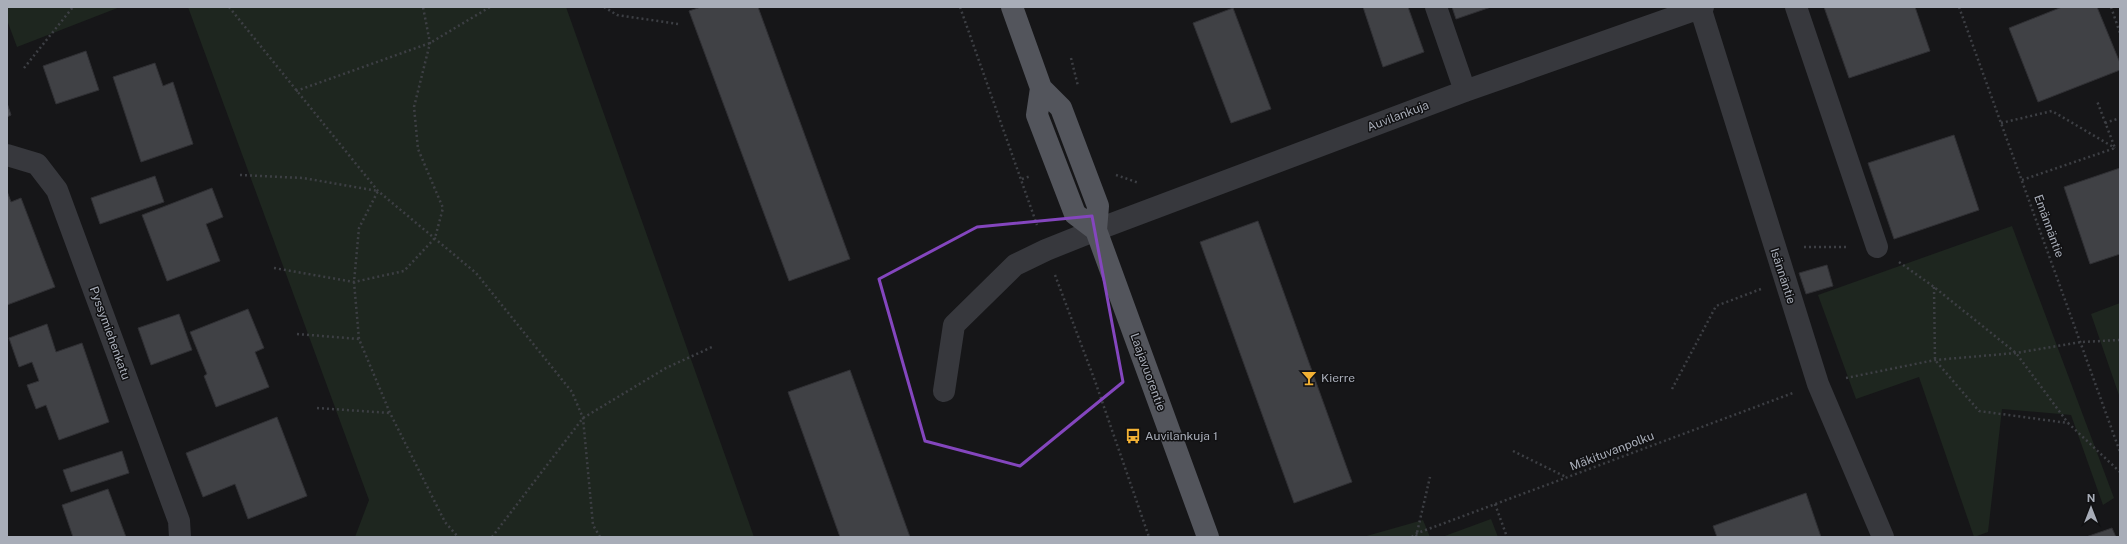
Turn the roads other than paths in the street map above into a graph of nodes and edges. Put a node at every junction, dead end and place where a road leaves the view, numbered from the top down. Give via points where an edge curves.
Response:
1 (1012, 7) edge
2 (1436, 7) edge
3 (1701, 7) edge
4 (1796, 7) edge
5 (1465, 91) junction
6 (7, 155) edge
7 (1096, 230) junction
8 (1877, 247) road end
9 (944, 391) dead end
10 (180, 537) edge
11 (1208, 537) edge
12 (1883, 537) edge

1 - 7 main road, Laajavuorentie via 1041,88 1061,108 1098,206
2 - 5 street
3 - 5 street, Auvilankuja
3 - 12 street, Isännäntie via 1818,384
4 - 8 street
5 - 7 street, Auvilankuja
6 - 10 street, Pyssymiehenkatu via 37,164 57,190 178,521
7 - 9 street, Auvilankuja via 1015,264 954,325
7 - 11 main road, Laajavuorentie

